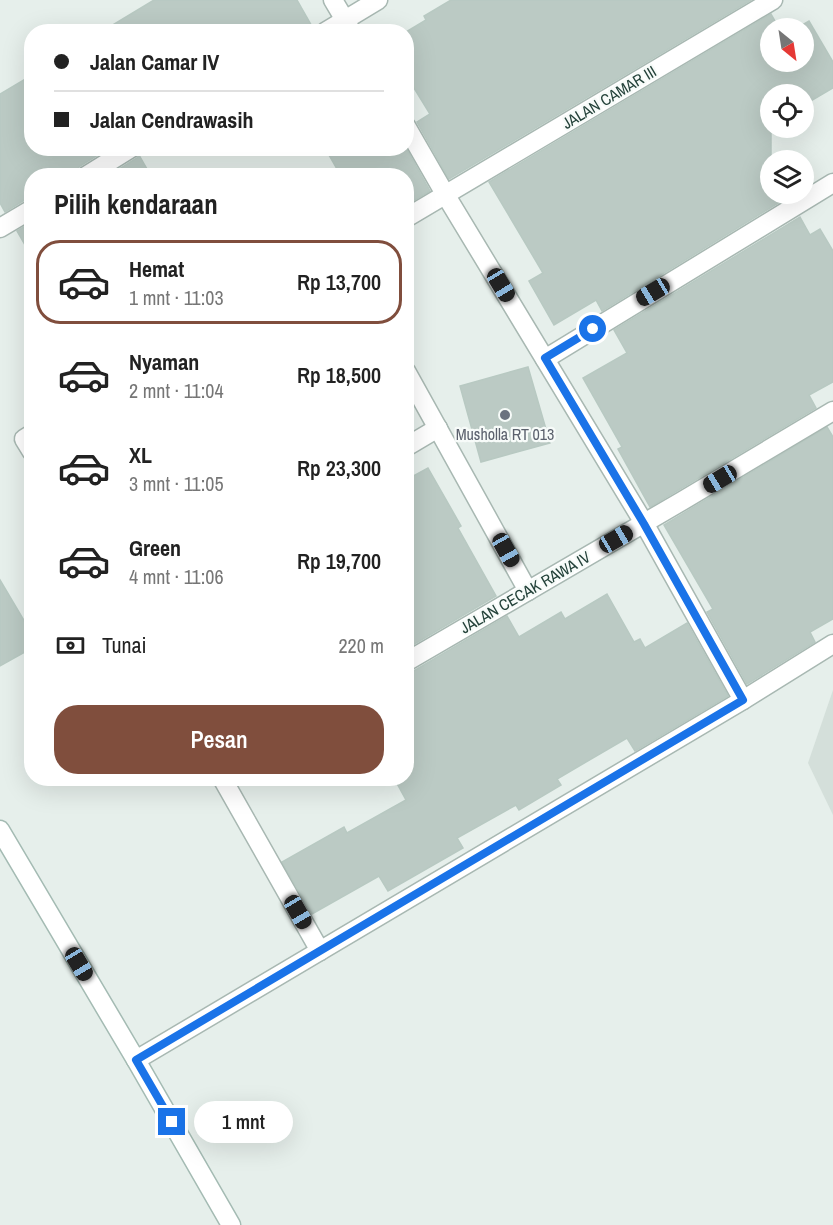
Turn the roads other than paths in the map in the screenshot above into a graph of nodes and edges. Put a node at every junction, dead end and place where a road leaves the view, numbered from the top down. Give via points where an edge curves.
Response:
1 (333, 0) edge
2 (378, 0) edge
3 (773, 0) edge
4 (348, 24) edge
5 (350, 24) edge
6 (414, 140) edge
7 (118, 156) edge
8 (99, 168) edge
9 (833, 183) edge
10 (445, 194) junction
11 (414, 213) edge
12 (24, 214) edge
13 (0, 228) edge
14 (545, 358) junction
15 (414, 385) edge
16 (833, 411) edge
17 (438, 428) junction
18 (414, 442) edge
19 (644, 524) junction
20 (528, 591) junction
21 (833, 644) edge
22 (414, 657) edge
23 (743, 700) junction
24 (227, 786) edge
25 (0, 830) edge
26 (320, 951) junction
27 (136, 1060) junction
28 (231, 1225) edge

1 - 4 street
2 - 5 street
3 - 10 street, JALAN CAMAR III
6 - 10 street
7 - 8 street
9 - 14 street
10 - 11 street, JALAN CAMAR III
10 - 14 street
12 - 13 street
14 - 19 street
15 - 17 street
16 - 19 street, JALAN CECAK RAWA IV
17 - 18 street
17 - 20 street
19 - 20 street, JALAN CECAK RAWA IV
19 - 23 street
20 - 22 street, JALAN CECAK RAWA IV
21 - 23 street
23 - 26 street
24 - 26 street
25 - 27 street
26 - 27 street
27 - 28 street

